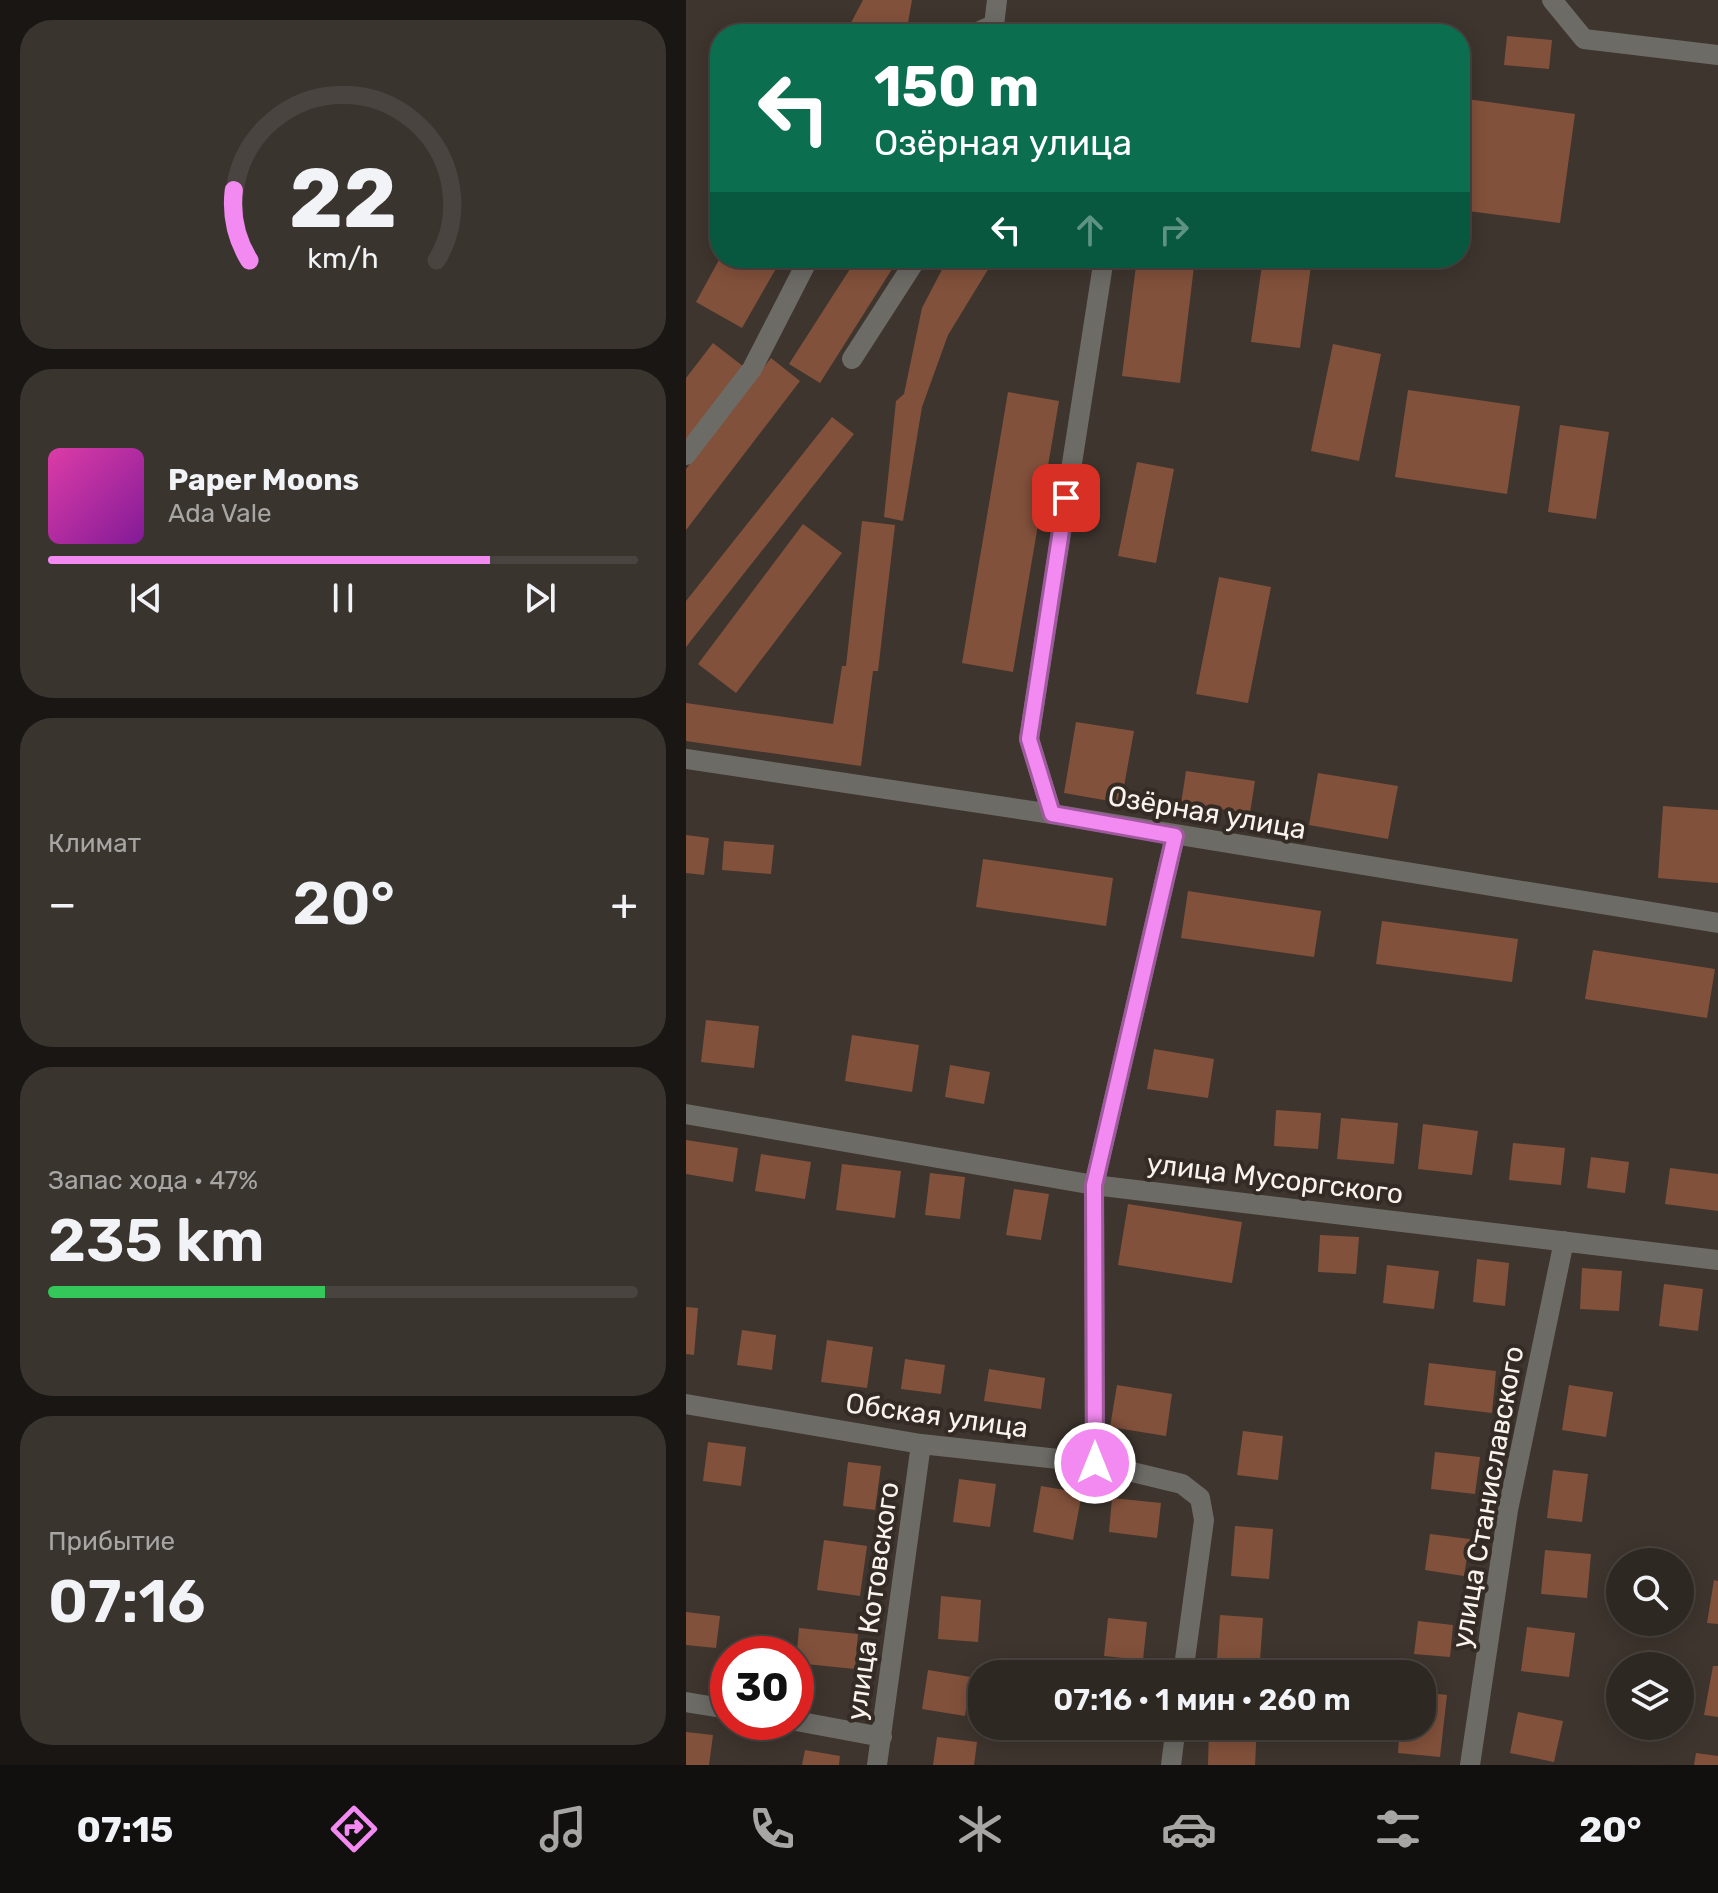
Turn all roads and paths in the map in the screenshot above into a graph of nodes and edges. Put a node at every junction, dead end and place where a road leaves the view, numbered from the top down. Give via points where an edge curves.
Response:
1 (997, 0) edge
2 (1552, 0) edge
3 (994, 24) edge
4 (1718, 55) edge
5 (804, 268) edge
6 (911, 268) edge
7 (1102, 268) edge
8 (852, 359) dead end
9 (686, 455) edge
10 (686, 759) edge
11 (1052, 814) junction
12 (1175, 836) junction
13 (1718, 923) edge
14 (686, 1114) edge
15 (1094, 1185) junction
16 (1564, 1241) junction
17 (1718, 1260) edge
18 (686, 1404) edge
19 (921, 1444) junction
20 (1095, 1463) junction
21 (1185, 1660) edge
22 (686, 1702) edge
23 (710, 1706) edge
24 (814, 1724) edge
25 (882, 1737) junction
26 (1174, 1740) edge
27 (877, 1765) edge
28 (1171, 1765) edge
29 (1470, 1765) edge

1 - 3 street
2 - 4 street via 1584,39
5 - 9 street via 752,369
6 - 8 street
7 - 11 street via 1029,739
10 - 11 street, Озёрная улица
11 - 12 street, Озёрная улица
12 - 13 street, Озёрная улица
12 - 15 street
14 - 15 street, улица Мусоргского
15 - 16 street, улица Мусоргского
15 - 20 street
16 - 17 street, улица Мусоргского
16 - 29 street, улица Станиславского via 1508,1510
18 - 19 street, Обская улица
19 - 20 street, Обская улица
19 - 25 street, улица Котовского
20 - 21 street, Обская улица via 1182,1484 1200,1498 1204,1520
22 - 23 street
24 - 25 street
25 - 27 street, улица Котовского
26 - 28 street

